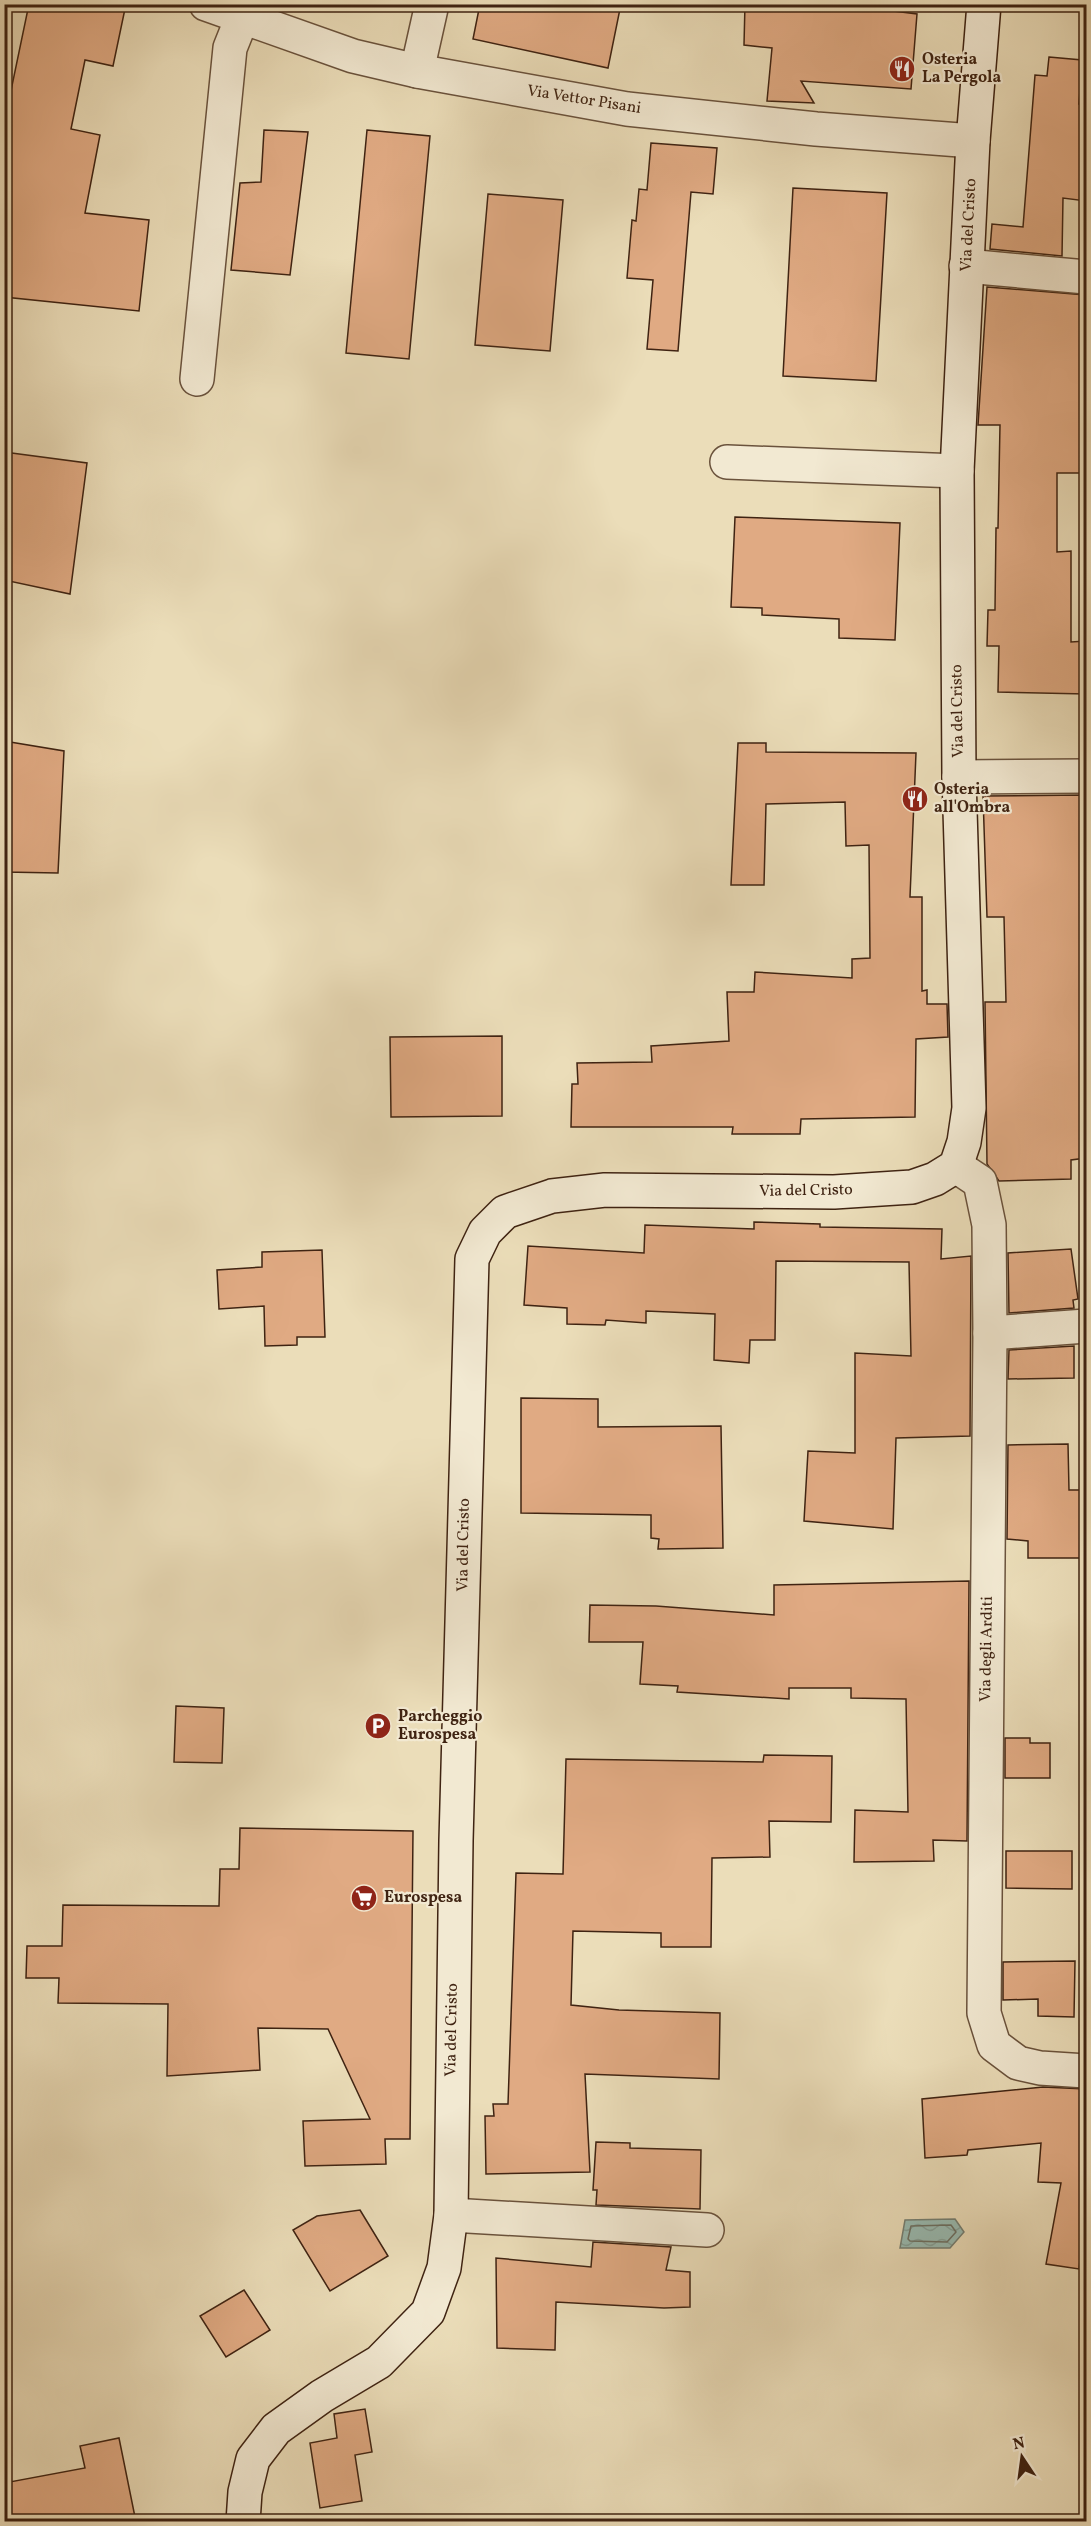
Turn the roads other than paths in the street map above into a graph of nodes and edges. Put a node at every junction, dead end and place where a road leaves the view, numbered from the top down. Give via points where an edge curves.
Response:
1 (206, 4) edge
2 (432, 4) edge
3 (984, 4) edge
4 (242, 18) junction
5 (417, 71) junction
6 (973, 141) junction
7 (966, 266) junction
8 (1086, 277) edge
9 (197, 379) dead end
10 (727, 462) dead end
11 (957, 471) junction
12 (1086, 776) edge
13 (959, 777) junction
14 (956, 1166) junction
15 (1086, 1326) edge
16 (990, 1333) junction
17 (1086, 2071) edge
18 (451, 2216) junction
19 (707, 2230) dead end
20 (243, 2522) edge

1 - 4 street, Via Vettor Pisani
2 - 5 street
3 - 6 street, Via del Cristo
4 - 5 street, Via Vettor Pisani via 353,56
4 - 9 street via 230,48
5 - 6 street, Via Vettor Pisani via 627,109
6 - 7 street, Via del Cristo
7 - 8 street
7 - 11 street, Via del Cristo
10 - 11 street
11 - 13 street, Via del Cristo
12 - 13 street
13 - 14 street, Via del Cristo via 969,1108
14 - 16 street, Via degli Arditi via 980,1182 986,1204
14 - 18 street, Via del Cristo via 912,1187 834,1192 605,1190 552,1196 505,1212 485,1232 472,1259
15 - 16 street
16 - 17 street, Via degli Arditi via 984,2013 994,2045 1018,2063
18 - 19 street
18 - 20 street, Via del Cristo via 444,2268 428,2312 379,2362 276,2429 253,2459

